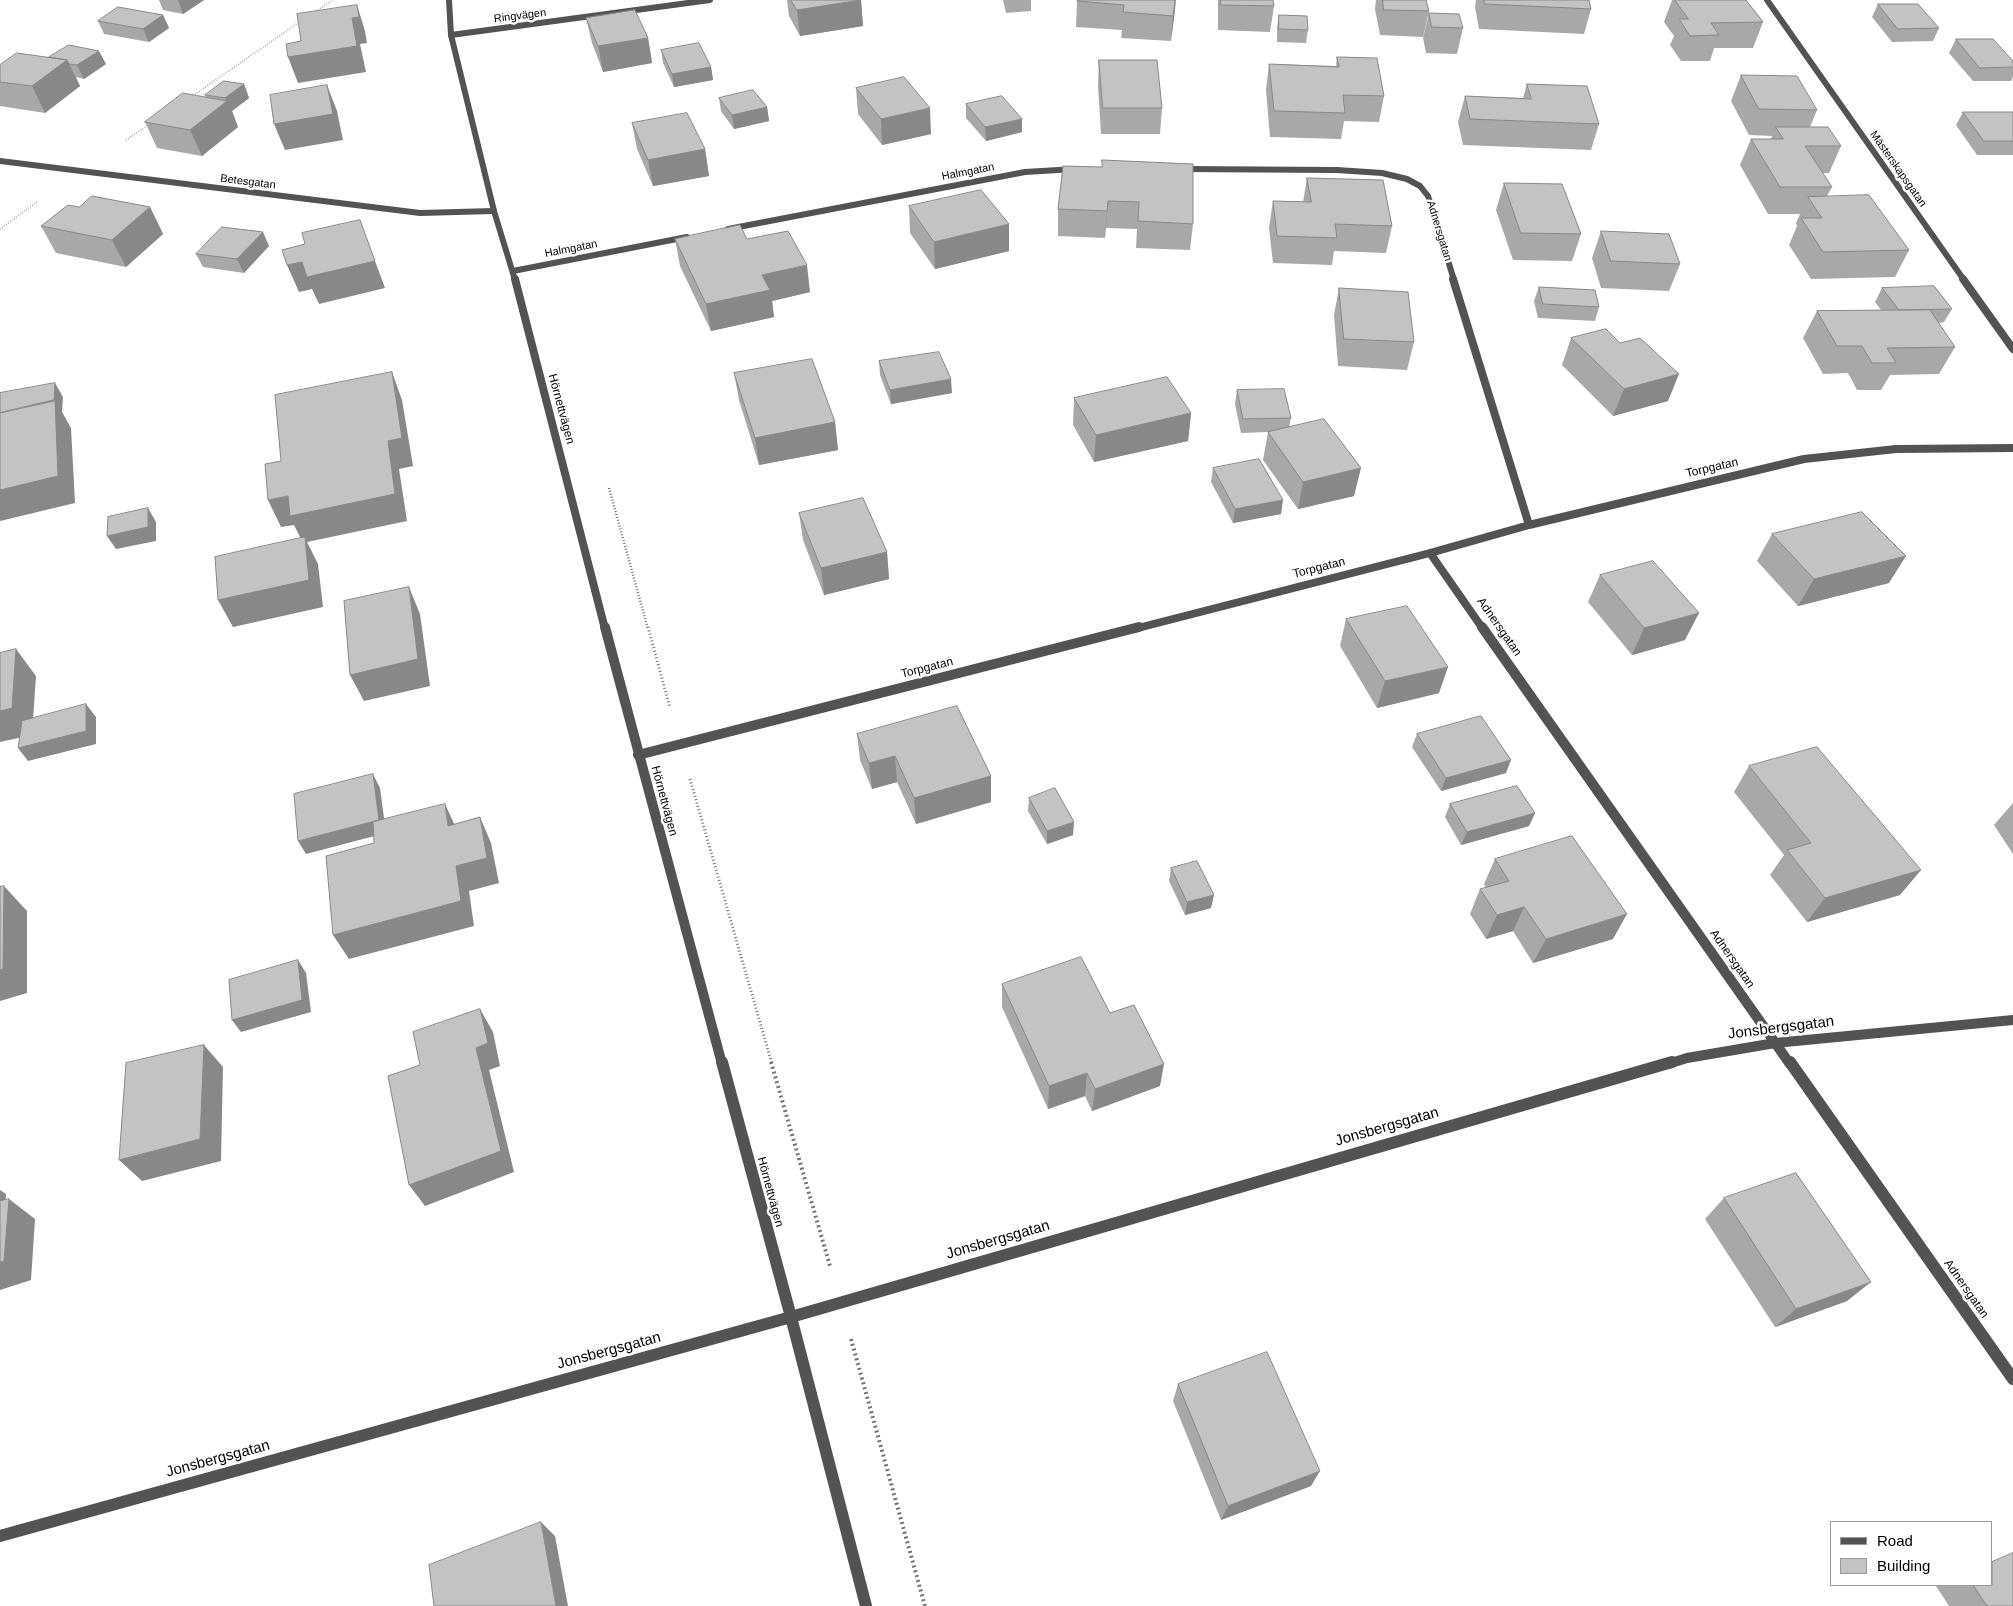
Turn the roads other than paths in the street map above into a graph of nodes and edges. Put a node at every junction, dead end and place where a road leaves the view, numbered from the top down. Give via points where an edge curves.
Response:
1 (449, 0) edge
2 (710, 0) edge
3 (1767, 0) edge
4 (451, 35) junction
5 (0, 161) edge
6 (1082, 169) edge
7 (1169, 169) edge
8 (494, 211) junction
9 (722, 230) edge
10 (693, 236) edge
11 (513, 271) junction
12 (2013, 349) edge
13 (2013, 448) edge
14 (1529, 524) junction
15 (1430, 553) junction
16 (638, 754) junction
17 (2013, 1020) edge
18 (1775, 1043) junction
19 (791, 1317) junction
20 (2013, 1379) edge
21 (0, 1536) edge
22 (866, 1606) edge

1 - 4 street, Hörnettvägen
2 - 4 street, Ringvägen
3 - 12 street, Mästerskapsgatan
4 - 8 street, Hörnettvägen
5 - 8 street, Betesgatan via 420,213
6 - 9 street, Halmgatan via 1025,172
7 - 14 street, Adnersgatan via 1382,173 1420,186 1428,196
8 - 11 street, Hörnettvägen
10 - 11 street, Halmgatan
11 - 16 street, Hörnettvägen
13 - 14 street, Torpgatan via 1896,449 1804,459
14 - 15 street, Torpgatan
15 - 16 street, Torpgatan
15 - 18 street, Adnersgatan
16 - 19 street, Hörnettvägen
17 - 18 street, Jonsbergsgatan
18 - 19 street, Jonsbergsgatan via 1687,1058
18 - 20 street, Adnersgatan
19 - 21 street, Jonsbergsgatan
19 - 22 street, Hörnettvägen

